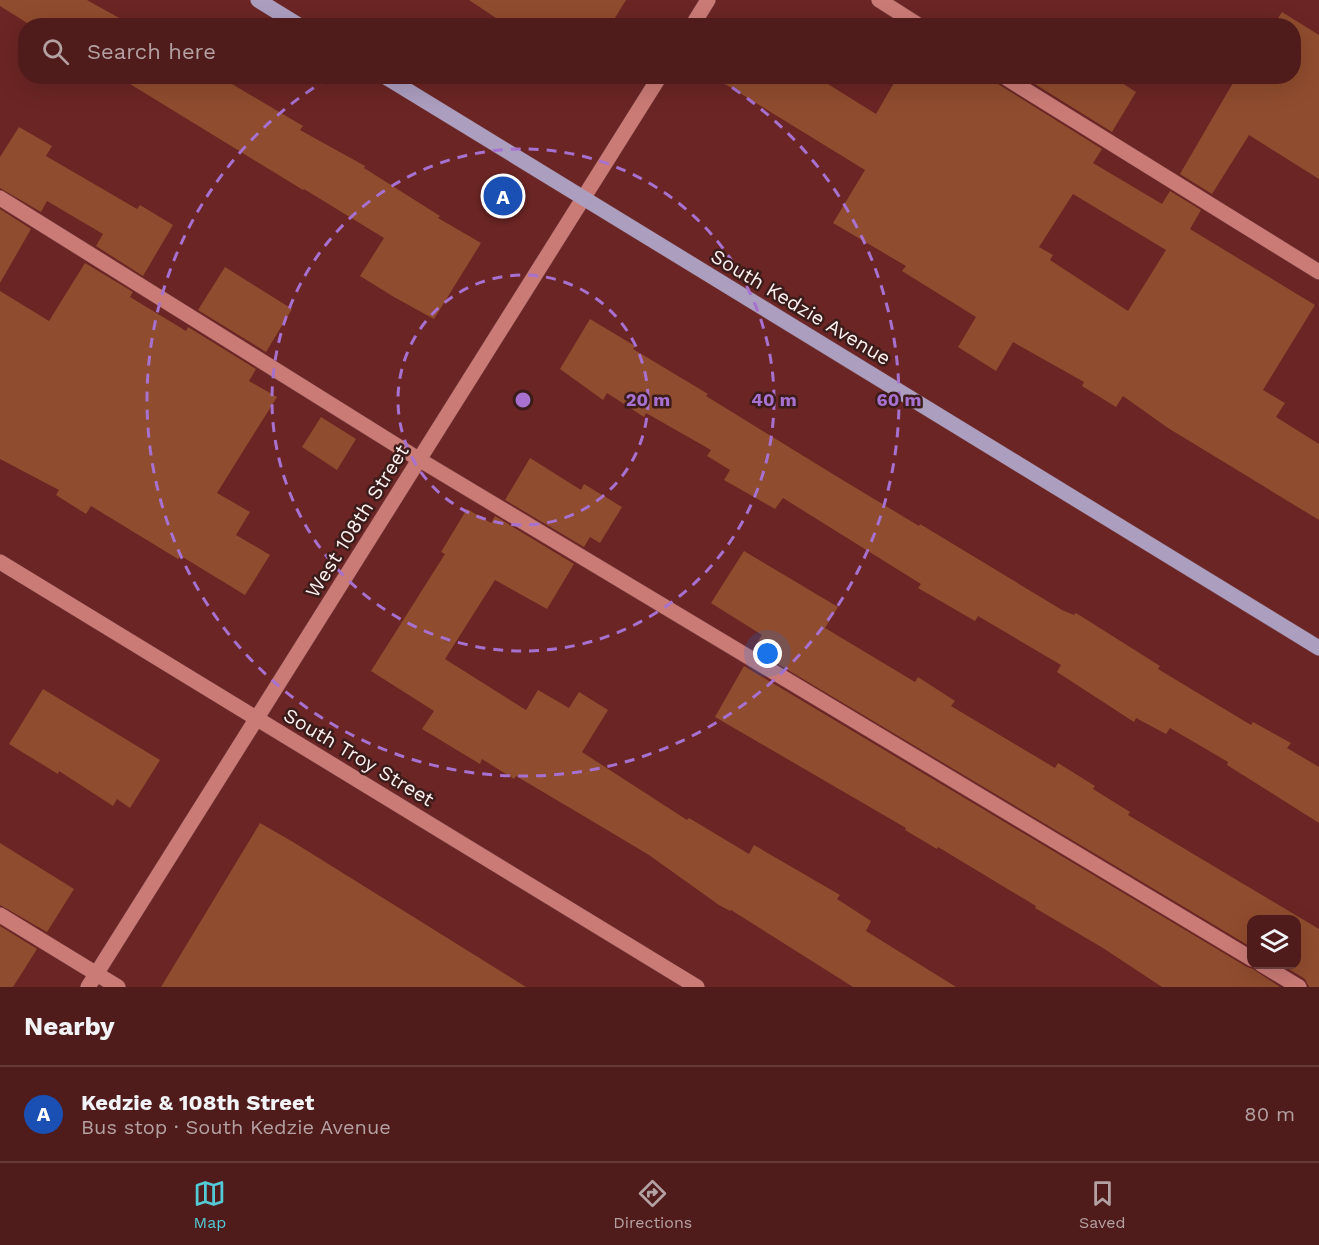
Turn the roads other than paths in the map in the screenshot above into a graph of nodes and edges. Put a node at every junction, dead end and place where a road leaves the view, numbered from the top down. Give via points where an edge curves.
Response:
1 (258, 0) edge
2 (708, 0) edge
3 (879, 0) edge
4 (287, 18) edge
5 (697, 18) edge
6 (907, 18) edge
7 (397, 84) edge
8 (655, 84) edge
9 (1016, 84) edge
10 (0, 198) edge
11 (584, 199) junction
12 (1319, 272) edge
13 (420, 460) junction
14 (0, 562) edge
15 (1319, 648) edge
16 (256, 719) junction
17 (0, 915) edge
18 (1247, 957) edge
19 (1269, 969) edge
20 (96, 974) junction
21 (88, 987) edge
22 (118, 987) edge
23 (697, 987) edge
24 (1299, 987) edge

1 - 4 main road
2 - 5 street
3 - 6 street
7 - 11 main road, South Kedzie Avenue
8 - 11 street, West 108th Street
9 - 12 street
10 - 13 street
11 - 13 street, West 108th Street
11 - 15 main road, South Kedzie Avenue
13 - 16 street, West 108th Street
13 - 18 street
14 - 16 street, South Troy Street
16 - 20 street, West 108th Street
16 - 23 street, South Troy Street
17 - 20 street
19 - 24 street
20 - 21 street, West 108th Street
20 - 22 street

